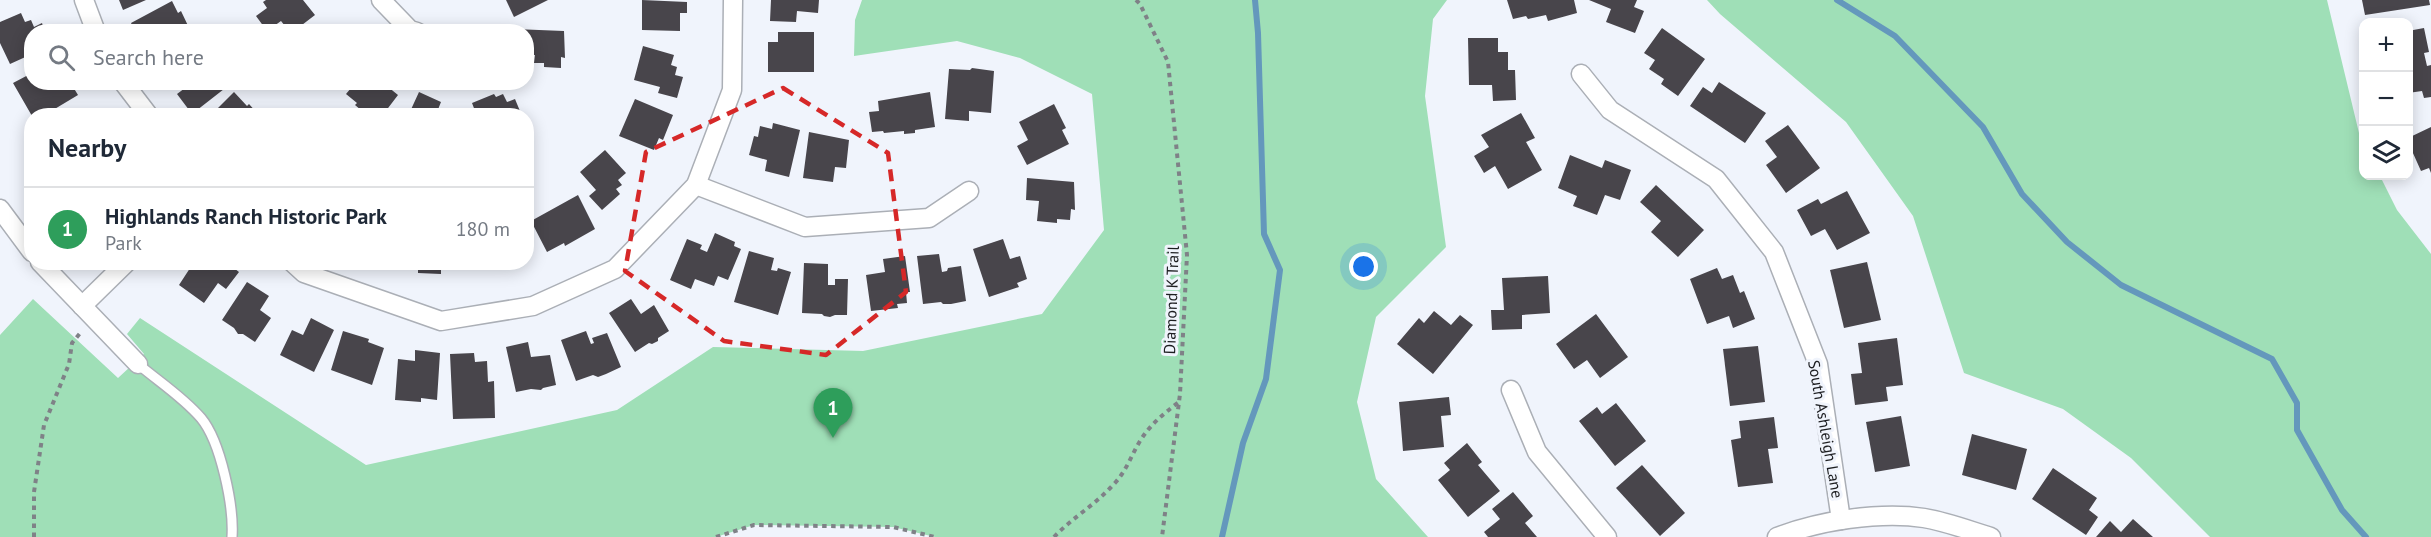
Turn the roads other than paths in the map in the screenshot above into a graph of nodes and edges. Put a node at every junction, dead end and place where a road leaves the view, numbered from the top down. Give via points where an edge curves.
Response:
1 (84, 0) edge
2 (381, 0) edge
3 (733, 0) edge
4 (93, 24) edge
5 (404, 24) edge
6 (1581, 74) dead end
7 (129, 90) edge
8 (143, 108) edge
9 (696, 185) junction
10 (969, 191) dead end
11 (0, 209) edge
12 (24, 241) edge
13 (46, 270) edge
14 (121, 270) edge
15 (301, 270) edge
16 (88, 312) junction
17 (138, 364) joint
18 (1511, 390) dead end
19 (1841, 520) junction
20 (232, 537) edge
21 (1607, 537) edge
22 (1777, 537) edge
23 (1991, 537) edge

1 - 4 street
2 - 5 street
3 - 9 street via 732,90
6 - 19 street, South Ashleigh Lane via 1610,110 1716,179 1774,252 1818,364
7 - 8 street
9 - 10 street via 805,227 929,218
9 - 15 street via 615,269 533,306 441,321
11 - 12 street
13 - 16 street
14 - 16 street
16 - 17 street
17 - 20 lane via 202,419 222,462 233,520
18 - 21 street via 1537,452
19 - 22 street
19 - 23 street via 1921,518

